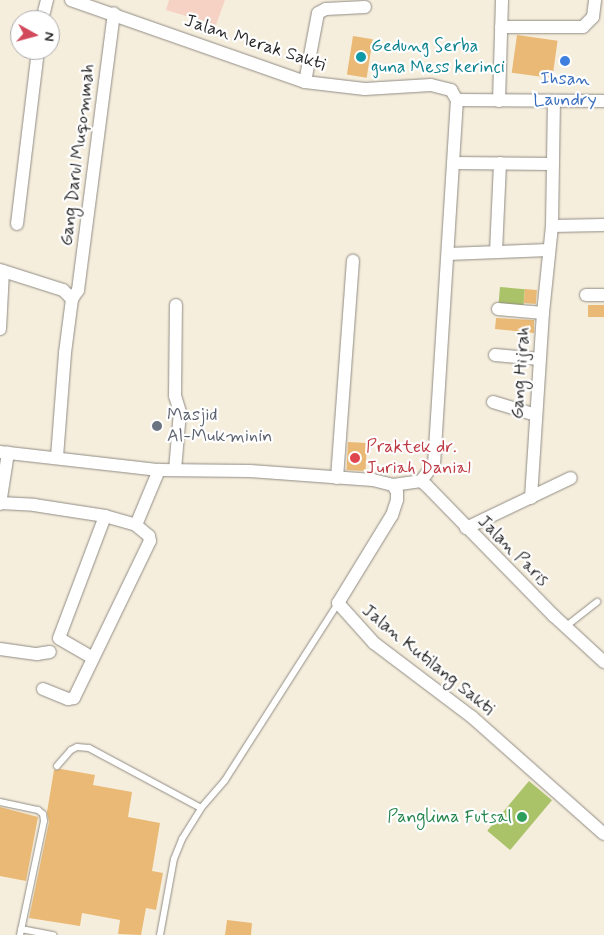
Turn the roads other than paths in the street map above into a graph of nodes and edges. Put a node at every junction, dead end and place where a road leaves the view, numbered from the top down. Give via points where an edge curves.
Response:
1 (71, 0) edge
2 (502, 0) edge
3 (595, 0) edge
4 (86, 2) edge
5 (365, 8) dead end
6 (114, 13) junction
7 (501, 27) junction
8 (37, 60) edge
9 (305, 82) junction
10 (458, 100) junction
11 (499, 101) junction
12 (554, 101) junction
13 (604, 101) edge
14 (454, 163) junction
15 (500, 163) junction
16 (553, 164) junction
17 (17, 224) dead end
18 (604, 225) edge
19 (552, 226) junction
20 (549, 250) junction
21 (496, 252) junction
22 (448, 254) junction
23 (354, 261) dead end
24 (2, 271) edge
25 (586, 295) dead end
26 (604, 295) edge
27 (72, 298) junction
28 (176, 305) dead end
29 (498, 310) dead end
30 (543, 313) junction
31 (0, 329) edge
32 (495, 356) dead end
33 (540, 359) junction
34 (494, 402) dead end
35 (536, 415) junction
36 (4, 452) edge
37 (57, 458) junction
38 (159, 470) junction
39 (175, 470) junction
40 (337, 478) junction
41 (571, 478) dead end
42 (420, 481) junction
43 (393, 485) junction
44 (531, 498) junction
45 (0, 504) edge
46 (105, 516) junction
47 (136, 525) junction
48 (466, 528) junction
49 (597, 602) dead end
50 (338, 603) junction
51 (565, 627) junction
52 (0, 649) edge
53 (50, 652) dead end
54 (93, 658) junction
55 (604, 662) edge
56 (44, 689) dead end
57 (57, 766) dead end
58 (0, 802) edge
59 (201, 808) junction
60 (604, 834) edge
61 (21, 932) edge
62 (53, 935) edge
63 (160, 935) edge

1 - 4 street, Jalan Merak Sakti
2 - 7 street
3 - 7 street via 593,18 583,27
4 - 6 street, Jalan Merak Sakti
5 - 9 street via 326,9 318,13
6 - 9 street, Jalan Merak Sakti
6 - 27 street, Gang Darul Muqommah via 78,290
7 - 11 street
8 - 17 street
9 - 10 street, Jalan Merak Sakti via 365,89 436,85 451,90
10 - 11 street
10 - 14 street
11 - 12 street
12 - 13 street
12 - 16 street, Gang Hijrah
14 - 15 street
14 - 22 street
15 - 16 street
15 - 21 street
16 - 19 street, Gang Hijrah
18 - 19 street
19 - 20 street, Gang Hijrah
20 - 21 street
20 - 30 street, Gang Hijrah
21 - 22 street
22 - 42 street via 434,464
23 - 40 street
24 - 27 street via 63,290
24 - 31 street
25 - 26 street
27 - 37 street, Gang Darul Muqommah
28 - 39 street via 175,396 180,412
29 - 30 street
30 - 33 street, Gang Hijrah
32 - 33 street
33 - 35 street, Gang Hijrah
34 - 35 street
35 - 44 street, Gang Hijrah
36 - 37 street
36 - 45 street
37 - 38 street
38 - 39 street
38 - 47 street
39 - 40 street via 250,471
40 - 43 street
41 - 44 street
42 - 43 street
42 - 48 street, Jalan Paris
43 - 50 street, Jalan Kutilang Sakti via 397,500 392,515
44 - 48 street
45 - 46 street via 34,505
46 - 47 street
46 - 54 street via 59,638
47 - 54 street via 149,536 150,541
48 - 51 street, Jalan Paris
49 - 51 lane
50 - 59 lane via 224,780
50 - 60 street, Jalan Kutilang Sakti via 374,642 472,717
51 - 55 street, Jalan Paris
52 - 53 street via 37,654
54 - 56 street via 74,698 68,699
57 - 59 lane via 77,746 89,748
58 - 61 lane via 38,810 43,814
59 - 63 lane via 174,859
61 - 62 lane

